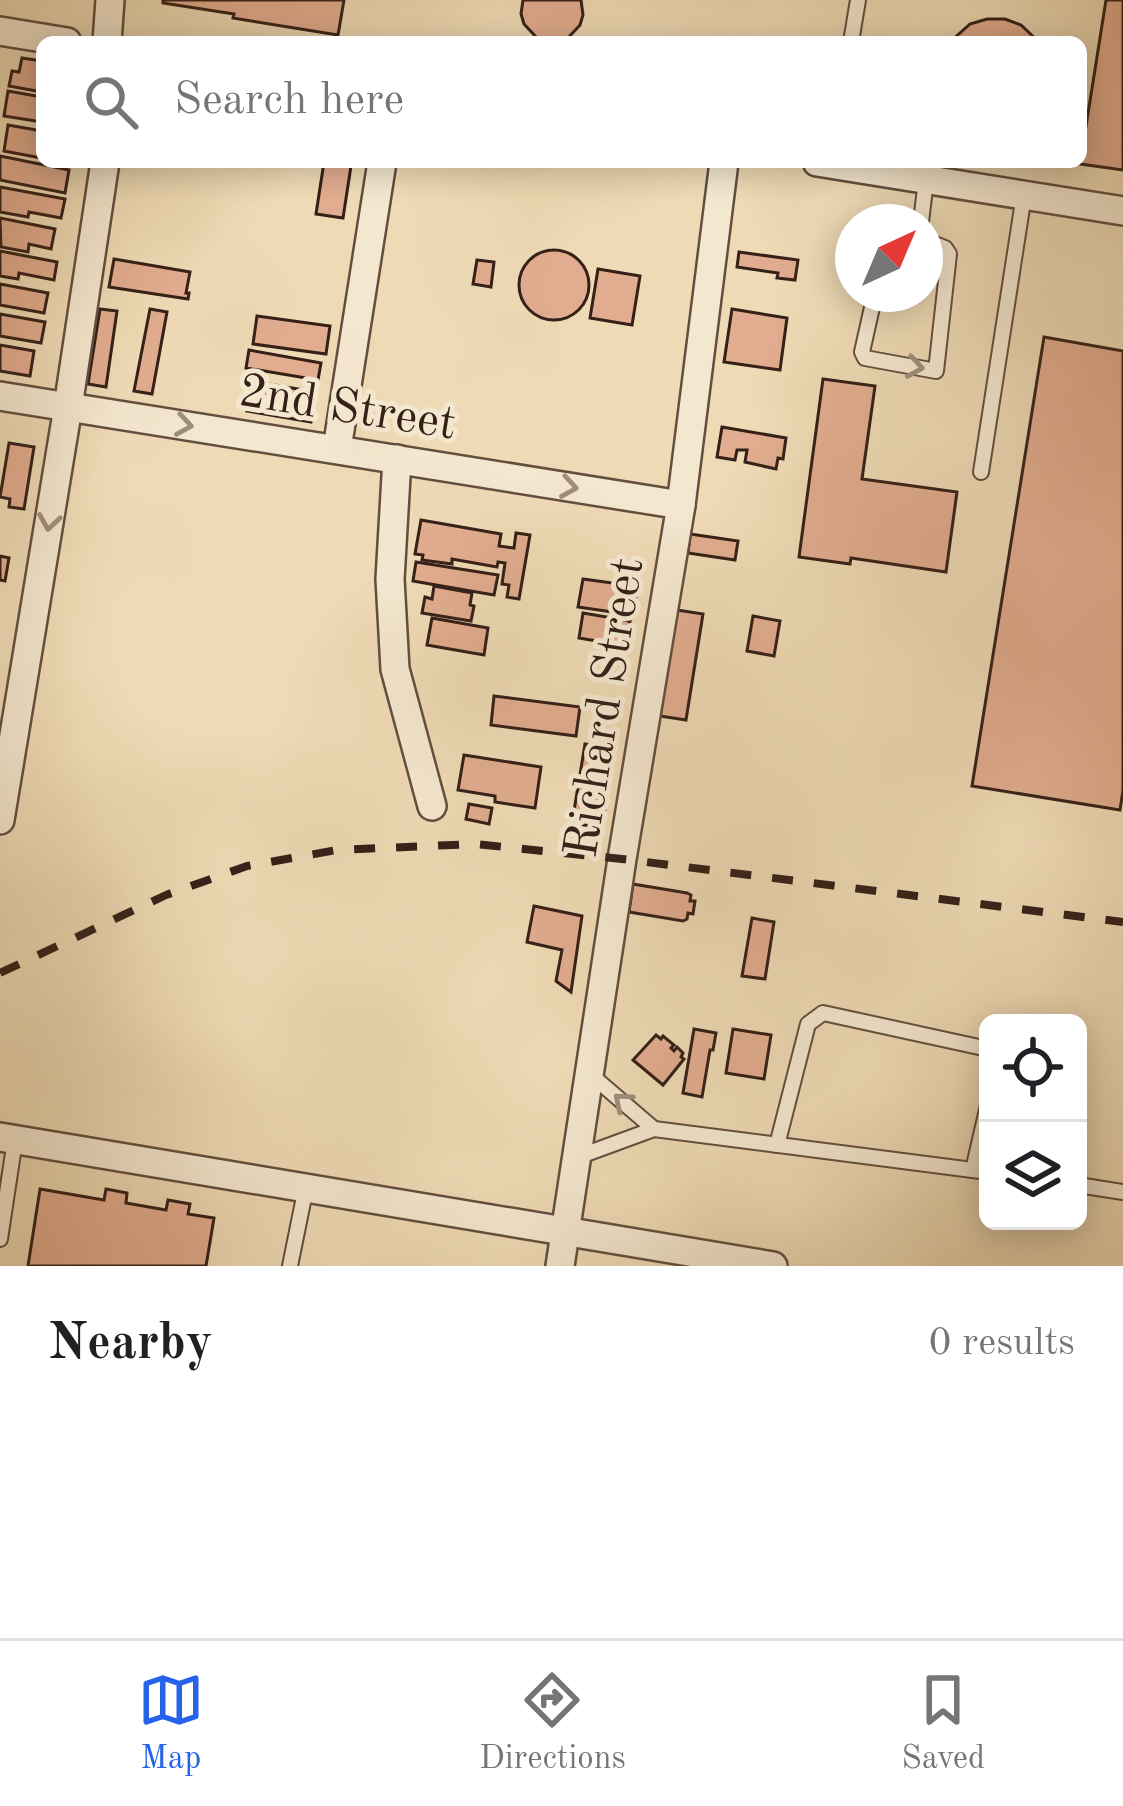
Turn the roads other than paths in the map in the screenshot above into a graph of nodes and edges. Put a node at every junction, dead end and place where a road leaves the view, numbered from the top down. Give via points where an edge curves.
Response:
1 (110, 0) edge
2 (858, 0) edge
3 (0, 31) edge
4 (107, 36) edge
5 (852, 36) edge
6 (36, 37) edge
7 (104, 168) edge
8 (381, 168) edge
9 (723, 168) edge
10 (855, 168) edge
11 (926, 180) junction
12 (1024, 195) junction
13 (924, 204) edge
14 (1123, 212) edge
15 (943, 247) edge
16 (943, 308) edge
17 (871, 312) edge
18 (943, 312) edge
19 (0, 395) edge
20 (68, 406) junction
21 (337, 449) junction
22 (397, 459) junction
23 (981, 472) dead end
24 (681, 505) junction
25 (5, 758) edge
26 (432, 806) dead end
27 (0, 820) edge
28 (979, 1046) edge
29 (589, 1073) junction
30 (654, 1129) junction
31 (8, 1138) edge
32 (777, 1145) junction
33 (575, 1158) junction
34 (979, 1171) edge
35 (1087, 1186) edge
36 (306, 1187) junction
37 (1123, 1192) edge
38 (564, 1230) junction
39 (0, 1238) edge
40 (290, 1266) edge
41 (560, 1266) edge
42 (773, 1266) edge

1 - 4 street
2 - 5 lane
3 - 6 street
7 - 20 street
8 - 21 street
9 - 24 street, Richard Street
10 - 11 street
11 - 12 street
11 - 13 lane
12 - 14 street
12 - 23 lane
16 -> 15 lane
17 -> 18 lane via 865,358 936,371
19 - 20 street, 2nd Street
20 -> 21 street, 2nd Street
20 -> 25 street
21 - 22 street, 2nd Street
22 -> 24 street, 2nd Street
22 - 26 street via 395,669
24 - 29 street, Richard Street
25 - 27 street
28 - 32 lane via 823,1013 808,1024
30 -> 29 lane
29 - 33 street, Richard Street
30 - 32 lane
30 - 33 lane
31 - 36 street
31 - 39 lane
32 - 34 lane
33 - 38 street, Richard Street
35 - 37 lane
36 - 38 street
36 - 40 lane
38 - 41 street, Richard Street
38 - 42 street

